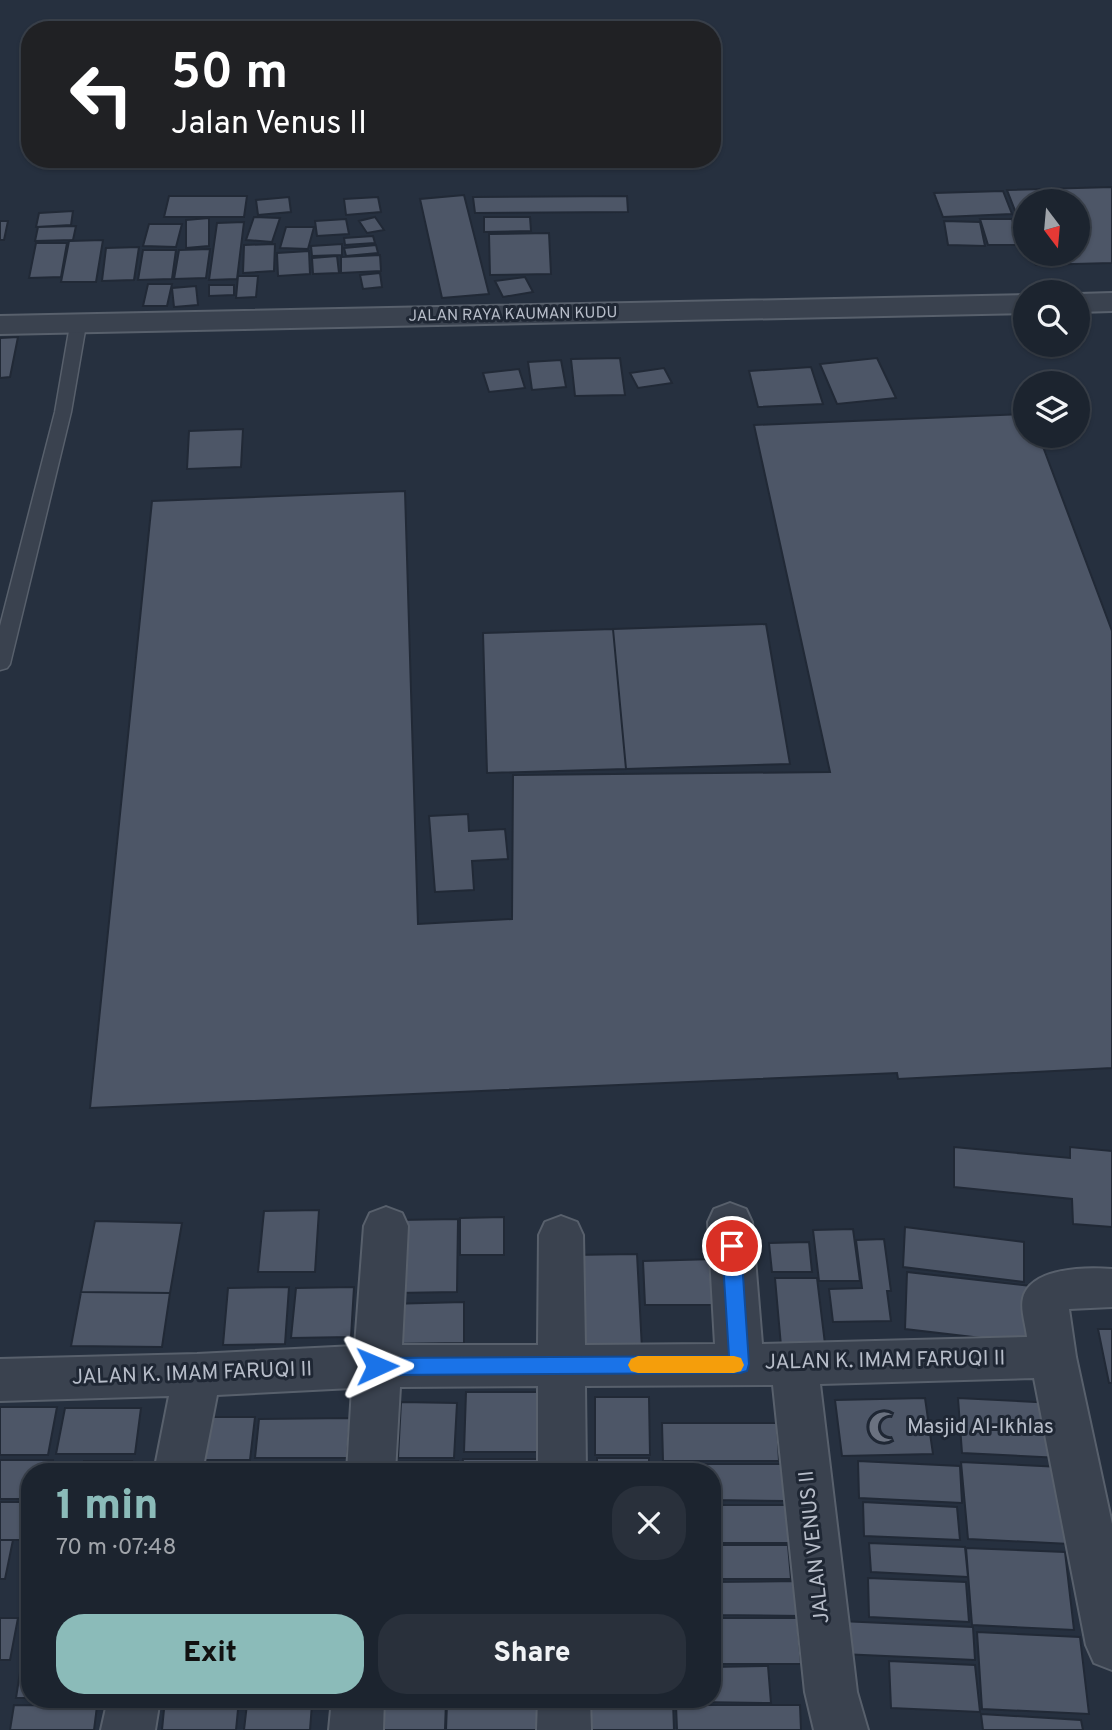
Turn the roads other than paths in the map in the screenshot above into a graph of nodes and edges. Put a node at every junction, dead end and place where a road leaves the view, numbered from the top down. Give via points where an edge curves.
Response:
1 (1112, 302) edge
2 (1090, 303) edge
3 (1013, 304) edge
4 (0, 325) edge
5 (78, 325) junction
6 (2, 651) edge
7 (730, 1222) dead end
8 (386, 1226) dead end
9 (561, 1235) dead end
10 (1112, 1288) edge
11 (1053, 1357) junction
12 (794, 1363) junction
13 (740, 1364) junction
14 (562, 1365) junction
15 (377, 1366) junction
16 (197, 1375) junction
17 (0, 1380) edge
18 (180, 1463) edge
19 (372, 1463) edge
20 (562, 1463) edge
21 (1112, 1645) edge
22 (132, 1708) edge
23 (357, 1708) edge
24 (564, 1708) edge
25 (128, 1730) edge
26 (356, 1730) edge
27 (564, 1730) edge
28 (841, 1730) edge

1 - 2 street
3 - 5 street, JALAN RAYA KAUMAN KUDU
4 - 5 street, JALAN RAYA KAUMAN KUDU
5 - 6 lane via 63,412
7 - 13 street
8 - 15 street
9 - 14 street
10 - 11 street via 1050,1294 1045,1300
11 - 12 street, JALAN K. IMAM FARUQI II
11 - 21 street
12 - 13 street, JALAN K. IMAM FARUQI II
12 - 28 street, JALAN VENUS II via 831,1692
13 - 14 street, JALAN K. IMAM FARUQI II
14 - 15 street, JALAN K. IMAM FARUQI II
14 - 20 street
15 - 16 street, JALAN K. IMAM FARUQI II
15 - 19 street
16 - 17 street, JALAN K. IMAM FARUQI II
16 - 18 street
22 - 25 street
23 - 26 street
24 - 27 street

